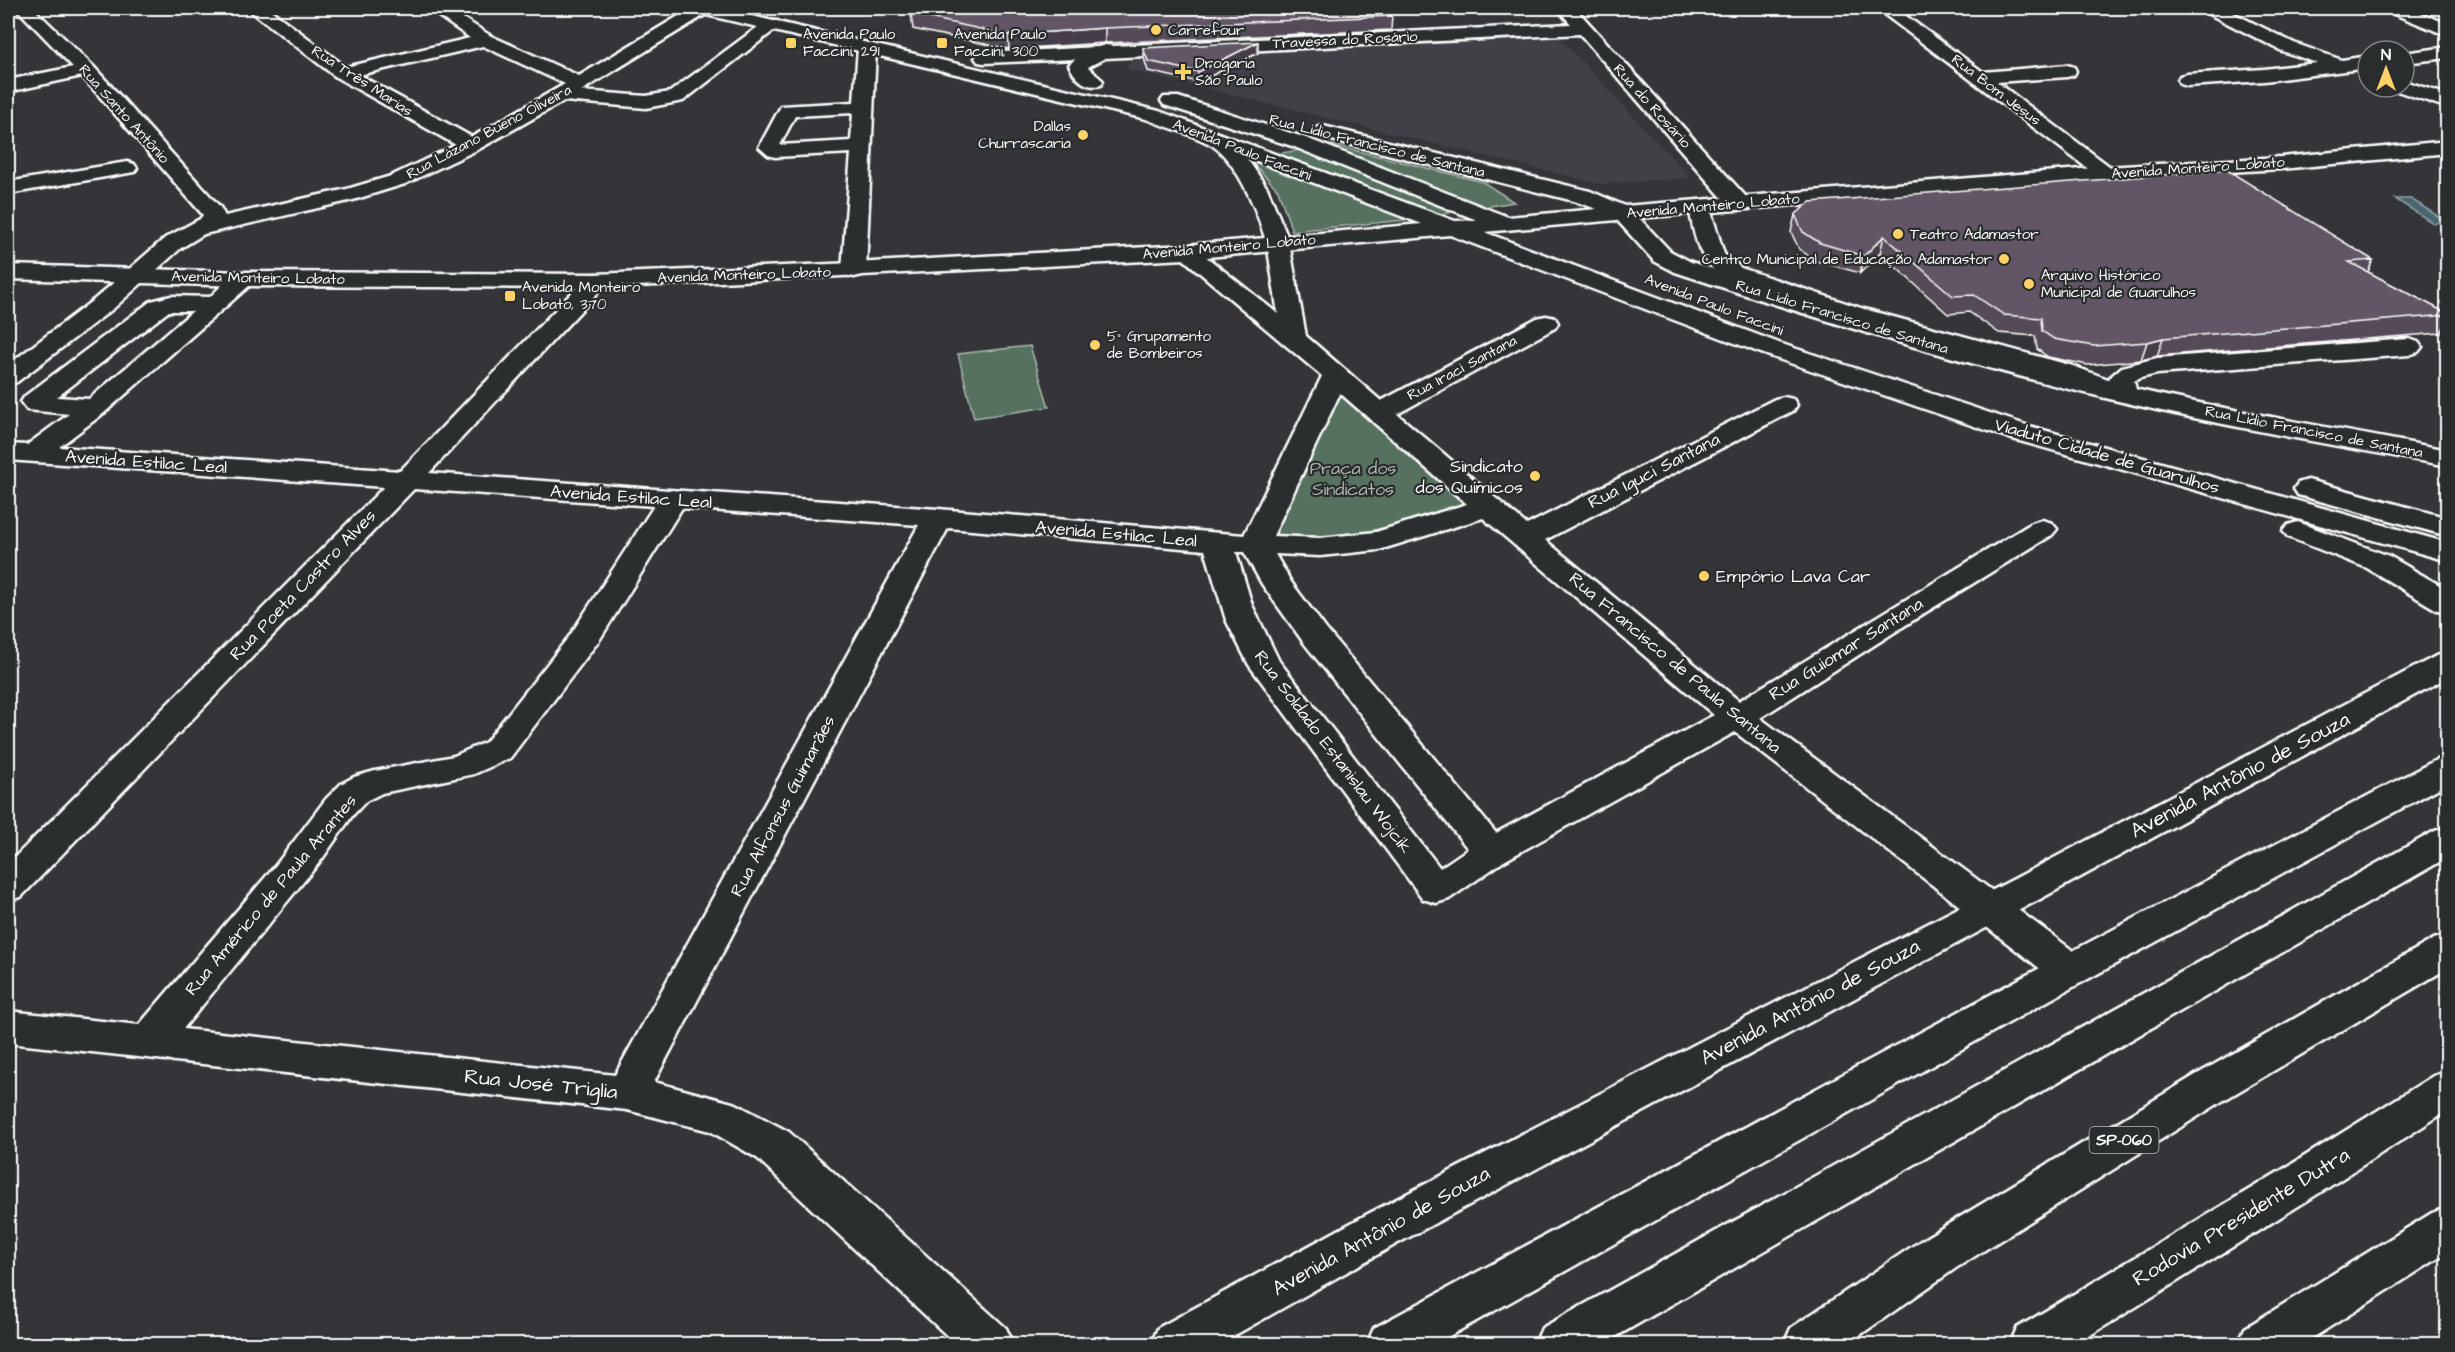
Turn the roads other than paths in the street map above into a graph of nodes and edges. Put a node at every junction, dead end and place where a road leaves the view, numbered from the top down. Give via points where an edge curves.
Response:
1 (26, 8) edge
2 (258, 8) edge
3 (436, 8) edge
4 (700, 8) edge
5 (743, 8) edge
6 (1565, 8) edge
7 (1885, 8) edge
8 (2211, 8) edge
9 (2395, 8) edge
10 (8, 11) edge
11 (837, 24) junction
12 (772, 25) junction
13 (814, 26) junction
14 (1584, 29) junction
15 (2448, 32) edge
16 (485, 40) junction
17 (867, 48) junction
18 (1106, 50) junction
19 (954, 51) junction
20 (2448, 52) edge
21 (2416, 56) edge
22 (984, 58) junction
23 (2356, 64) edge
24 (2343, 66) junction
25 (86, 70) junction
26 (2067, 70) dead end
27 (2356, 71) edge
28 (343, 73) junction
29 (1979, 78) junction
30 (2187, 80) dead end
31 (1094, 81) junction
32 (580, 84) junction
33 (8, 86) edge
34 (1116, 87) dead end
35 (2416, 91) edge
36 (560, 95) junction
37 (1148, 95) dead end
38 (2448, 102) edge
39 (1192, 106) junction
40 (863, 116) junction
41 (1214, 138) junction
42 (472, 145) junction
43 (861, 146) junction
44 (2448, 147) edge
45 (127, 168) dead end
46 (2106, 173) junction
47 (8, 188) edge
48 (1739, 203) junction
49 (1700, 207) junction
50 (1624, 215) junction
51 (208, 224) junction
52 (1508, 224) junction
53 (1452, 229) junction
54 (1278, 243) junction
55 (1186, 252) junction
56 (854, 270) junction
57 (8, 272) edge
58 (134, 276) junction
59 (245, 279) junction
60 (596, 281) junction
61 (216, 304) junction
62 (1546, 323) dead end
63 (1796, 336) joint
64 (1294, 339) junction
65 (2409, 347) dead end
66 (1770, 348) joint
67 (1335, 376) junction
68 (8, 377) edge
69 (2118, 393) junction
70 (1784, 405) dead end
71 (95, 407) junction
72 (1378, 413) junction
73 (2019, 432) junction
74 (20, 453) edge
75 (2448, 458) edge
76 (406, 480) junction
77 (673, 500) junction
78 (1488, 507) junction
79 (938, 518) junction
80 (2448, 527) edge
81 (2042, 529) dead end
82 (1525, 538) junction
83 (1218, 542) junction
84 (1254, 544) junction
85 (2448, 552) edge
86 (2448, 603) edge
87 (2448, 663) edge
88 (1737, 717) junction
89 (2448, 768) edge
90 (2448, 840) edge
91 (1491, 852) junction
92 (20, 859) edge
93 (8, 887) edge
94 (1436, 889) joint
95 (1989, 908) junction
96 (2448, 949) edge
97 (2070, 970) junction
98 (8, 1028) edge
99 (148, 1043) junction
100 (2448, 1088) edge
101 (627, 1093) junction
102 (2448, 1227) edge
103 (989, 1344) edge
104 (1174, 1344) edge
105 (1391, 1344) edge
106 (1559, 1344) edge
107 (1808, 1344) edge
108 (2034, 1344) edge
109 (2262, 1344) edge

1 - 10 main road
1 - 25 main road, Rua Santo Antônio
2 - 28 main road, Rua Três Marias
3 - 16 main road
4 - 12 main road, Avenida Paulo Faccini
4 - 32 main road, Rua Lázano Bueno Oliveira
5 - 11 main road via 798,21
6 - 14 main road, Rua do Rosário
7 - 29 main road, Rua Bom Jesus
8 - 24 main road via 2288,46
9 - 15 main road
11 - 13 main road, Avenida Paulo Faccini
11 - 19 main road, Avenida Paulo Faccini
12 - 13 main road, Avenida Paulo Faccini
12 - 36 main road via 676,97 645,102
13 - 17 main road, Avenida Paulo Faccini
13 - 19 main road via 932,55
14 - 18 main road, Travessa do Rosário
14 - 48 main road, Rua do Rosário
16 - 28 main road
16 - 32 main road
17 - 40 main road
17 - 41 main road, Avenida Paulo Faccini via 1152,115
18 - 22 main road, Travessa do Rosário
18 - 31 main road, Travessa do Rosário via 1078,65 1082,74
19 - 22 main road, Avenida Paulo Faccini
20 - 21 main road
22 - 31 main road, Avenida Paulo Faccini
23 - 24 main road
24 - 27 main road
24 - 30 main road
25 - 33 main road
25 - 51 main road, Rua Santo Antônio via 212,212
26 - 29 main road
28 - 42 main road, Rua Três Marias
29 - 46 main road, Rua Bom Jesus
31 - 34 main road, Avenida Paulo Faccini
32 - 36 main road, Rua Lázano Bueno Oliveira
35 - 38 main road
36 - 42 main road, Rua Lázano Bueno Oliveira
37 - 39 main road, Avenida Paulo Faccini
39 - 50 main road, Rua Lidio Francisco de Santana via 1243,113 1582,196
39 - 52 main road, Avenida Paulo Faccini via 1299,142
40 - 43 main road
40 - 43 main road via 778,128 769,147 786,151
41 - 53 main road, Avenida Paulo Faccini
41 - 54 main road via 1256,185
42 - 51 main road, Rua Lázano Bueno Oliveira via 398,180 353,194
43 - 56 main road
44 - 46 main road, Avenida Monteiro Lobato via 2281,163
45 - 47 main road
46 - 48 main road, Avenida Monteiro Lobato
48 - 49 main road, Avenida Monteiro Lobato
49 - 50 main road, Avenida Monteiro Lobato
49 - 69 main road via 1710,250 1718,263 1733,273 1914,331 2066,372
50 - 52 main road, Avenida Monteiro Lobato
50 - 69 main road, Rua Lidio Francisco de Santana via 1662,256 1683,267 1843,320
51 - 58 main road, Rua Lázano Bueno Oliveira via 173,243
52 - 53 main road, Avenida Monteiro Lobato
52 - 63 main road, Avenida Paulo Faccini
53 - 54 main road, Avenida Monteiro Lobato
53 - 66 main road, Avenida Paulo Faccini
54 - 55 main road, Avenida Monteiro Lobato
54 - 64 main road
55 - 56 main road, Avenida Monteiro Lobato
55 - 64 main road, Rua Francisco de Paula Santana
56 - 60 main road, Avenida Monteiro Lobato
57 - 58 main road, Avenida Monteiro Lobato
58 - 59 main road, Avenida Monteiro Lobato
58 - 68 main road, Rua Lázano Bueno Oliveira
59 - 60 main road, Avenida Monteiro Lobato
59 - 61 main road
60 - 76 main road, Rua Poeta Castro Alves
61 - 71 main road
61 - 71 main road via 160,306 34,402
62 - 72 main road, Rua Iraci Santana
63 - 80 main road, Viaduto Cidade de Guarulhos via 2027,414
64 - 67 main road, Rua Francisco de Paula Santana
65 - 69 main road via 2157,366 2131,372 2121,379
66 - 73 main road, Viaduto Cidade de Guarulhos
67 - 72 main road, Rua Francisco de Paula Santana
67 - 84 main road
69 - 75 main road, Rua Lidio Francisco de Santana
70 - 82 main road, Rua Iguci Santana
71 - 74 main road
72 - 78 main road, Rua Francisco de Paula Santana
73 - 85 main road, Viaduto Cidade de Guarulhos
73 - 86 main road via 2106,469 2329,541 2378,562
74 - 76 main road, Avenida Estilac Leal
76 - 77 main road, Avenida Estilac Leal
76 - 92 main road, Rua Poeta Castro Alves
77 - 79 main road, Avenida Estilac Leal
77 - 99 main road, Rua Américo de Paula Arantes via 584,639 498,750 463,765 360,788 341,806
78 - 82 main road, Rua Francisco de Paula Santana
78 - 84 main road, Avenida Estilac Leal via 1379,542 1320,546
79 - 83 main road, Avenida Estilac Leal
79 - 101 main road, Rua Alfonsus Guimarães
81 - 88 main road, Rua Guiomar Santana
82 - 88 main road, Rua Francisco de Paula Santana
83 - 84 main road, Avenida Estilac Leal
83 - 94 main road, Rua Soldado Estanislau Wojcik via 1232,598 1265,665
84 - 91 main road via 1315,636
87 - 95 main road, Avenida Antônio de Souza
88 - 91 main road, Rua Guiomar Santana
88 - 95 main road, Rua Francisco de Paula Santana
89 - 97 main road
90 - 106 main road
91 - 94 main road, Rua Guiomar Santana
92 - 93 main road, Rua Poeta Castro Alves
95 - 97 main road, Rua Francisco de Paula Santana
95 - 104 main road, Avenida Antônio de Souza via 1382,1229
96 - 107 main road, SP-060 via 2209,1088 1939,1254
97 - 105 main road
98 - 99 main road, Rua José Triglia
99 - 101 main road, Rua José Triglia
100 - 108 main road, Rodovia Presidente Dutra
101 - 103 main road, Rua José Triglia via 721,1116 773,1145
102 - 109 main road

